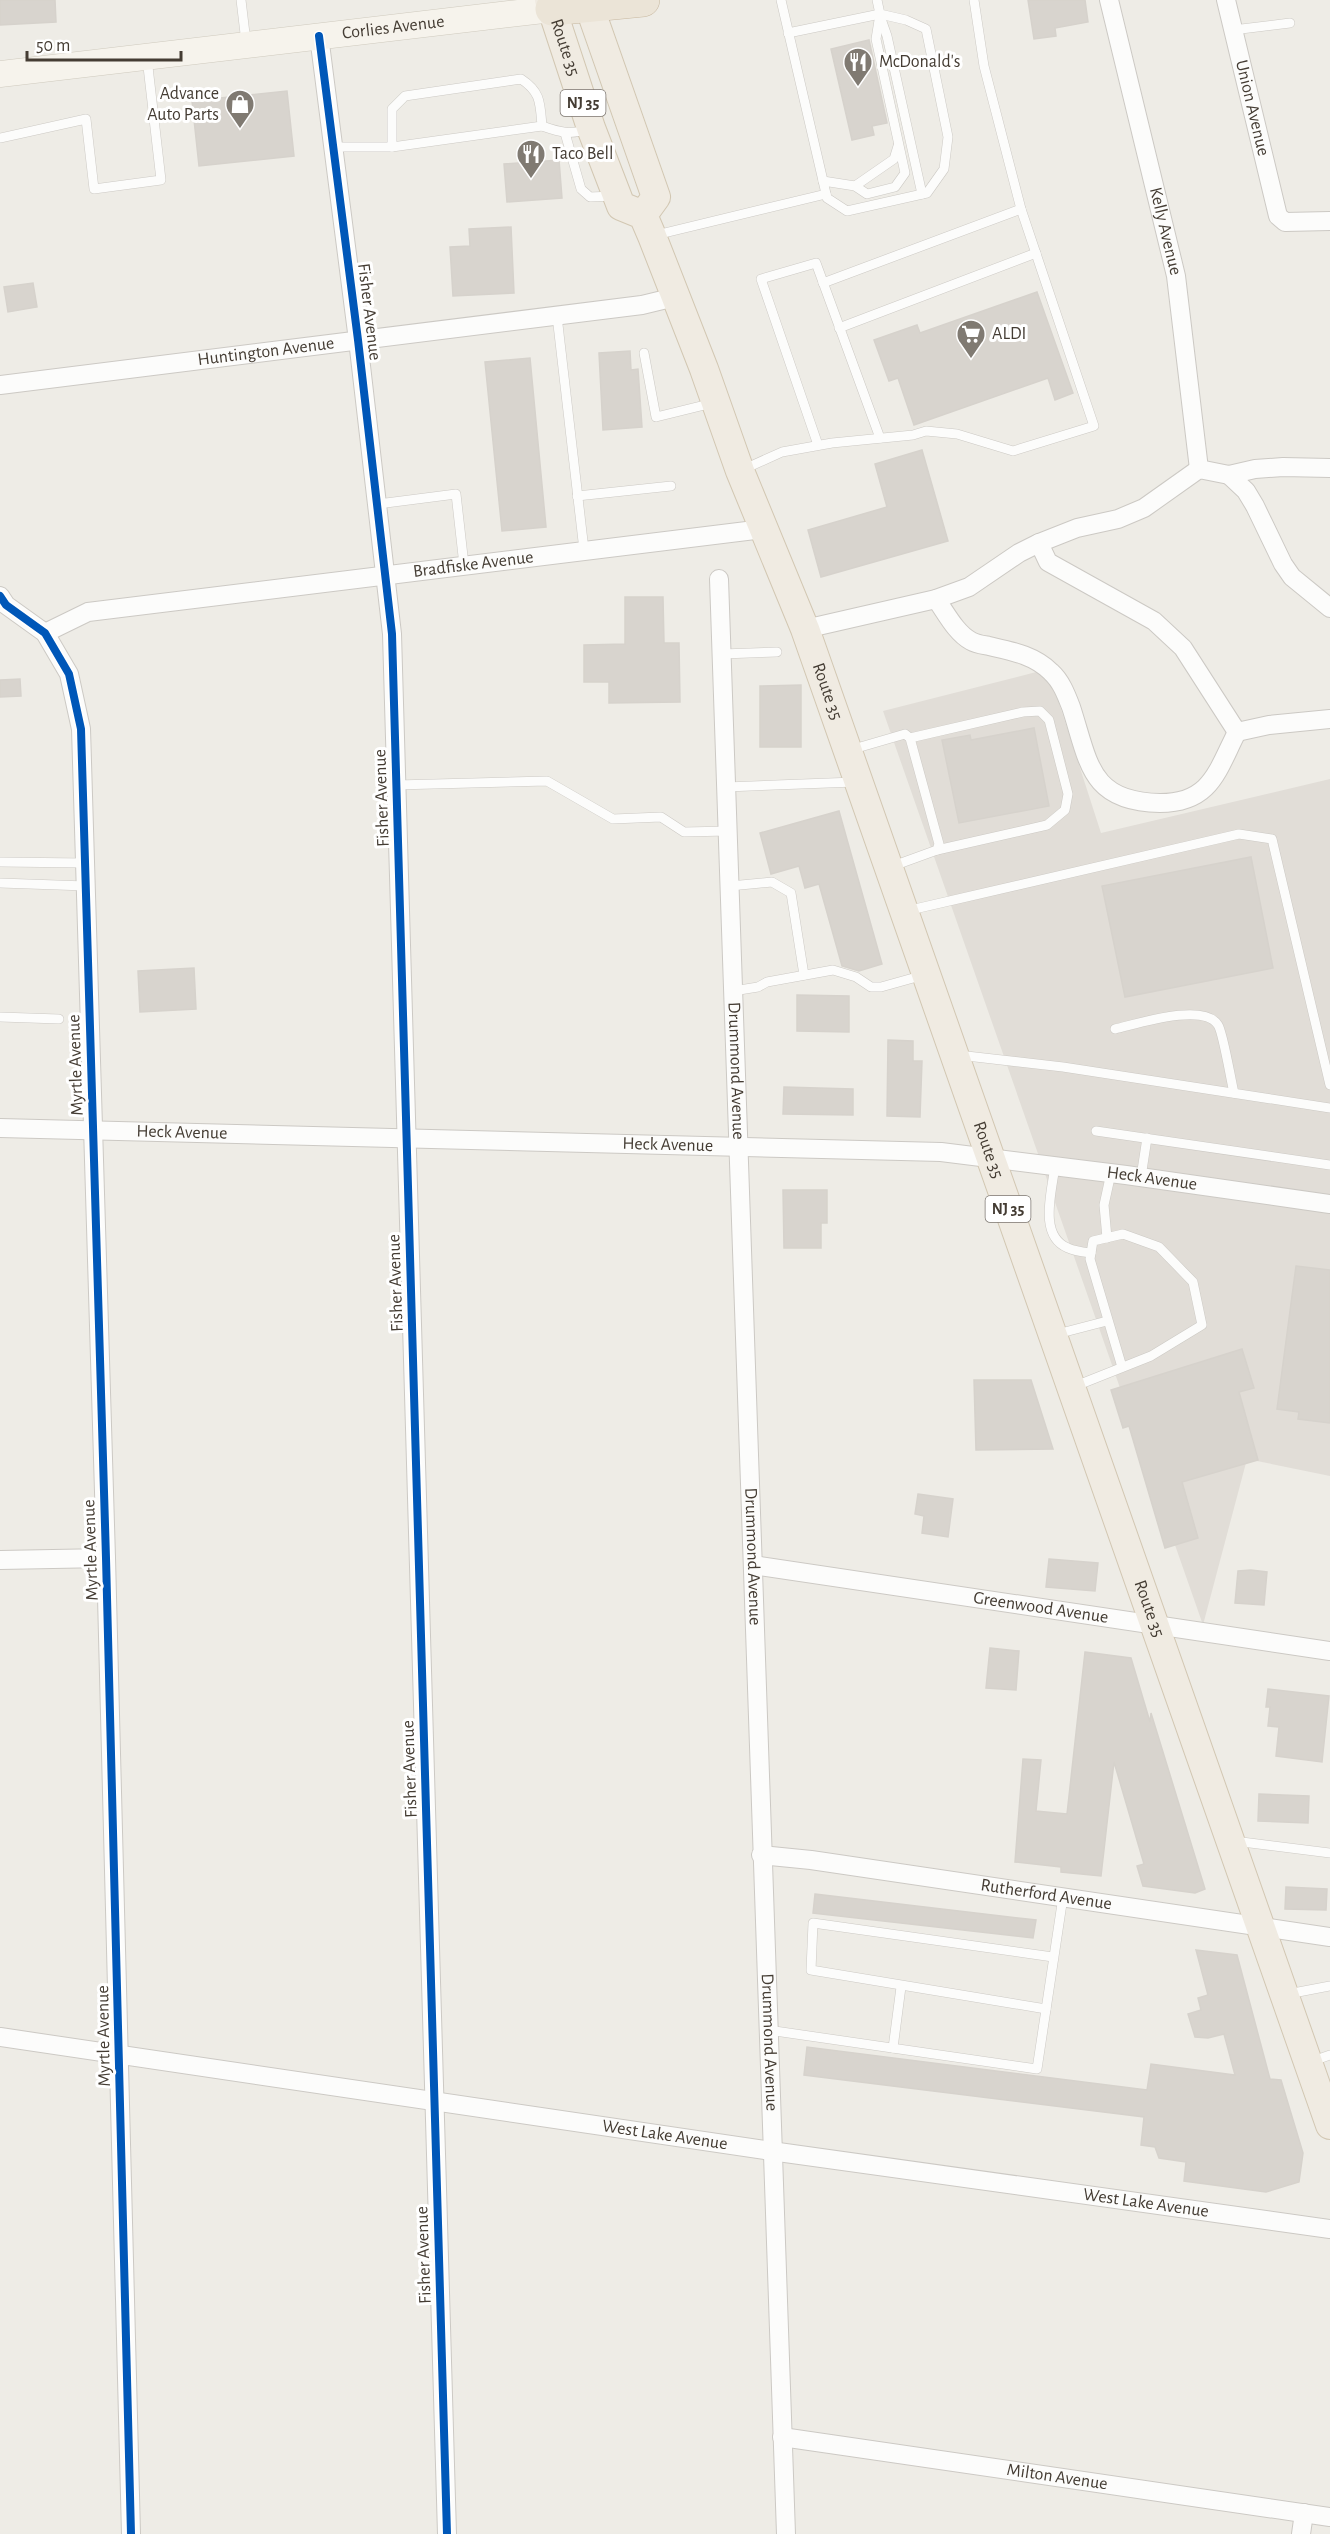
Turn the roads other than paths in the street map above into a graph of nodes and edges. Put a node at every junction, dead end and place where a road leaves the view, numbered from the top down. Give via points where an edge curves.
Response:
1 (241, 0) edge
2 (643, 0) edge
3 (781, 0) edge
4 (877, 0) edge
5 (974, 0) edge
6 (1109, 0) edge
7 (1226, 0) edge
8 (588, 3) edge
9 (550, 5) edge
10 (880, 14) junction
11 (1290, 23) dead end
12 (1233, 30) junction
13 (788, 33) junction
14 (319, 36) junction
15 (246, 44) junction
16 (147, 55) junction
17 (0, 74) edge
18 (542, 126) junction
19 (578, 130) junction
20 (0, 138) edge
21 (899, 144) junction
22 (334, 147) junction
23 (392, 147) junction
24 (823, 181) junction
25 (855, 186) junction
26 (826, 194) junction
27 (922, 194) junction
28 (1021, 209) junction
29 (1330, 221) edge
30 (648, 226) junction
31 (1036, 253) junction
32 (823, 283) junction
33 (675, 297) junction
34 (557, 316) junction
35 (839, 328) junction
36 (358, 340) junction
37 (644, 353) dead end
38 (0, 385) edge
39 (716, 402) junction
40 (880, 438) junction
41 (818, 445) junction
42 (1330, 468) edge
43 (1199, 469) junction
44 (740, 471) junction
45 (1229, 475) junction
46 (671, 486) dead end
47 (577, 496) junction
48 (378, 504) junction
49 (764, 529) junction
50 (1039, 543) junction
51 (584, 550) junction
52 (464, 565) junction
53 (386, 574) junction
54 (719, 579) dead end
55 (0, 596) edge
56 (936, 599) junction
57 (1330, 608) edge
58 (806, 629) junction
59 (45, 633) junction
60 (777, 652) dead end
61 (722, 654) junction
62 (1330, 719) edge
63 (1237, 732) junction
64 (910, 738) junction
65 (847, 751) junction
66 (858, 782) junction
67 (396, 785) junction
68 (726, 786) junction
69 (728, 831) junction
70 (937, 849) junction
71 (0, 862) edge
72 (85, 863) junction
73 (888, 868) junction
74 (0, 883) edge
75 (86, 886) junction
76 (730, 886) junction
77 (903, 911) junction
78 (804, 975) junction
79 (926, 975) junction
80 (734, 991) junction
81 (0, 1017) edge
82 (59, 1019) dead end
83 (1115, 1029) dead end
84 (954, 1054) junction
85 (1330, 1085) edge
86 (1234, 1093) junction
87 (1330, 1108) edge
88 (0, 1128) edge
89 (93, 1130) junction
90 (1096, 1131) dead end
91 (1147, 1138) junction
92 (407, 1139) junction
93 (739, 1148) junction
94 (991, 1158) junction
95 (1330, 1165) edge
96 (1055, 1166) junction
97 (1111, 1173) junction
98 (1141, 1177) junction
99 (1330, 1204) edge
100 (1107, 1238) junction
101 (1091, 1253) junction
102 (1107, 1321) junction
103 (1052, 1335) junction
104 (1122, 1367) junction
105 (1071, 1388) junction
106 (106, 1558) junction
107 (0, 1560) edge
108 (753, 1565) junction
109 (1155, 1625) junction
110 (1330, 1651) edge
111 (1230, 1840) junction
112 (1330, 1853) edge
113 (762, 1855) junction
114 (1063, 1897) junction
115 (1260, 1926) junction
116 (1330, 1937) edge
117 (1053, 1957) junction
118 (1330, 1986) edge
119 (901, 1987) junction
120 (1284, 1995) junction
121 (1046, 2009) junction
122 (768, 2030) junction
123 (0, 2037) edge
124 (893, 2048) junction
125 (119, 2056) junction
126 (1319, 2059) edge
127 (434, 2100) junction
128 (1330, 2125) edge
129 (771, 2151) junction
130 (1330, 2229) edge
131 (783, 2437) junction
132 (1304, 2513) junction
133 (1330, 2517) edge
134 (131, 2534) edge
135 (447, 2534) edge
136 (786, 2534) edge
137 (1301, 2534) edge

1 - 15 lane
2 - 8 highway, Corlies Avenue
3 - 13 lane
4 - 10 lane
5 - 28 lane via 984,66
6 - 43 street, Kelly Avenue via 1176,276
7 - 12 street, Union Avenue
8 - 9 highway, Corlies Avenue
8 - 30 main road, Route 35 / NJ 35 via 656,197
9 - 14 main road, Corlies Avenue
9 - 19 main road, Route 35 / NJ 35
10 - 13 lane
10 - 21 lane via 876,39
10 - 27 lane
10 - 27 lane via 926,29 948,137 944,169 927,193
11 - 12 lane
12 - 29 street, Union Avenue via 1278,216 1285,222
13 - 24 lane
14 - 15 main road, Corlies Avenue
14 - 22 street, Fisher Avenue
15 - 16 main road, Corlies Avenue
16 - 17 main road, Corlies Avenue
16 - 20 lane via 161,180 94,189 86,119
18 - 19 lane
18 - 23 lane
18 - 23 lane via 534,87 521,79 405,96 392,109
19 - 30 main road, Route 35 / NJ 35 via 621,206
21 - 25 lane via 894,159
21 - 25 lane via 905,173 895,187 867,194
22 - 23 lane
22 - 36 street, Fisher Avenue
24 - 25 lane
24 - 26 lane
26 - 27 lane via 847,211
26 - 30 lane
28 - 31 lane
28 - 32 lane
30 - 33 main road, Route 35 / NJ 35
31 - 35 lane
31 - 40 lane via 1094,426 1014,451 957,434 926,431
32 - 35 lane
32 - 41 lane via 816,263 761,279
33 - 34 street, Huntington Avenue
33 - 39 main road, Route 35 / NJ 35
34 - 36 street, Huntington Avenue
34 - 47 lane
35 - 40 lane
36 - 38 street, Huntington Avenue
36 - 48 street, Fisher Avenue
37 - 39 lane via 656,417
39 - 44 main road, Route 35 / NJ 35
40 - 41 lane
41 - 44 lane via 782,452
42 - 45 street via 1283,467
43 - 45 street
43 - 50 street via 1144,508
44 - 49 main road, Route 35 / NJ 35
45 - 57 street via 1256,506 1292,577
46 - 47 lane
47 - 51 lane
48 - 52 lane via 456,494
48 - 53 street, Fisher Avenue
49 - 51 street, Bradfiske Avenue
49 - 58 main road, Route 35 / NJ 35
50 - 56 street via 969,587
50 - 63 street via 1048,562 1154,621 1183,648
51 - 52 street, Bradfiske Avenue
52 - 53 street, Bradfiske Avenue
53 - 59 street, Bradfiske Avenue via 88,612
53 - 67 street, Fisher Avenue via 392,634
54 - 61 street, Drummond Avenue
55 - 59 street, Myrtle Avenue via 6,605
56 - 58 street
56 - 63 street via 971,642 1019,653 1053,673 1065,691 1092,771 1110,792 1151,802 1193,799 1215,775
58 - 65 main road, Route 35 / NJ 35
59 - 72 street, Myrtle Avenue via 69,674 77,704
60 - 61 lane
61 - 68 street, Drummond Avenue
62 - 63 street
64 - 65 lane via 905,734
64 - 70 lane via 939,844
64 - 70 lane via 1040,711 1049,720 1068,794 1065,810 1047,825
65 - 66 main road, Route 35 / NJ 35
66 - 68 lane
66 - 73 main road, Route 35 / NJ 35
67 - 69 lane via 547,781 613,819 661,818 684,832
67 - 92 street, Fisher Avenue
68 - 69 street, Drummond Avenue
69 - 76 street, Drummond Avenue
70 - 73 lane
71 - 72 lane
72 - 75 street, Myrtle Avenue
73 - 77 main road, Route 35 / NJ 35
74 - 75 lane
75 - 89 street, Myrtle Avenue
76 - 78 lane via 772,882 791,893
76 - 80 street, Drummond Avenue
77 - 79 main road, Route 35 / NJ 35
77 - 85 lane via 1239,834 1272,838
78 - 79 lane via 833,970 856,977 871,987 881,987
78 - 80 lane
79 - 84 main road, Route 35 / NJ 35
80 - 93 street, Drummond Avenue
81 - 82 lane
83 - 86 lane via 1191,1013 1207,1016 1218,1025
84 - 86 lane
84 - 94 main road, Route 35 / NJ 35
86 - 87 lane
88 - 89 street, Heck Avenue
89 - 92 street, Heck Avenue
89 - 106 street, Myrtle Avenue
90 - 91 lane
91 - 95 lane
91 - 98 lane
92 - 93 street, Heck Avenue
92 - 127 street, Fisher Avenue
93 - 94 street, Heck Avenue via 941,1152
93 - 108 street, Drummond Avenue
94 - 96 street, Heck Avenue
94 - 103 main road, Route 35 / NJ 35
96 - 97 street, Heck Avenue
96 - 101 lane via 1050,1231 1066,1248
97 - 98 street, Heck Avenue
97 - 100 lane via 1104,1204
98 - 99 street, Heck Avenue
100 - 101 lane via 1093,1242
100 - 104 lane via 1123,1234 1159,1247 1193,1282 1202,1325 1151,1356
101 - 102 lane
102 - 103 lane
102 - 104 lane
103 - 105 main road, Route 35 / NJ 35
104 - 105 lane
105 - 109 main road, Route 35 / NJ 35
106 - 107 street
106 - 125 street, Myrtle Avenue
108 - 109 street, Greenwood Avenue
108 - 113 street, Drummond Avenue
109 - 110 street, Greenwood Avenue
109 - 111 main road, Route 35 / NJ 35
111 - 112 lane
111 - 115 main road, Route 35 / NJ 35
113 - 114 street, Rutherford Avenue
113 - 122 street, Drummond Avenue
114 - 115 street, Rutherford Avenue
114 - 117 lane
115 - 116 street, Rutherford Avenue
115 - 120 main road, Route 35 / NJ 35
117 - 119 lane via 813,1923 811,1970
117 - 121 lane
118 - 120 lane
119 - 121 lane
119 - 124 lane
120 - 126 main road, Route 35 / NJ 35
121 - 124 lane via 1037,2069
122 - 124 lane
122 - 129 street, Drummond Avenue
123 - 125 street, West Lake Avenue
125 - 127 street, West Lake Avenue
125 - 134 street, Myrtle Avenue
126 - 128 main road, Route 35 / NJ 35
127 - 129 street, West Lake Avenue
127 - 135 street, Fisher Avenue
129 - 130 street, West Lake Avenue
129 - 131 street, Drummond Avenue
131 - 132 street, Milton Avenue
131 - 136 street, Drummond Avenue
132 - 133 street, Milton Avenue
132 - 137 street

